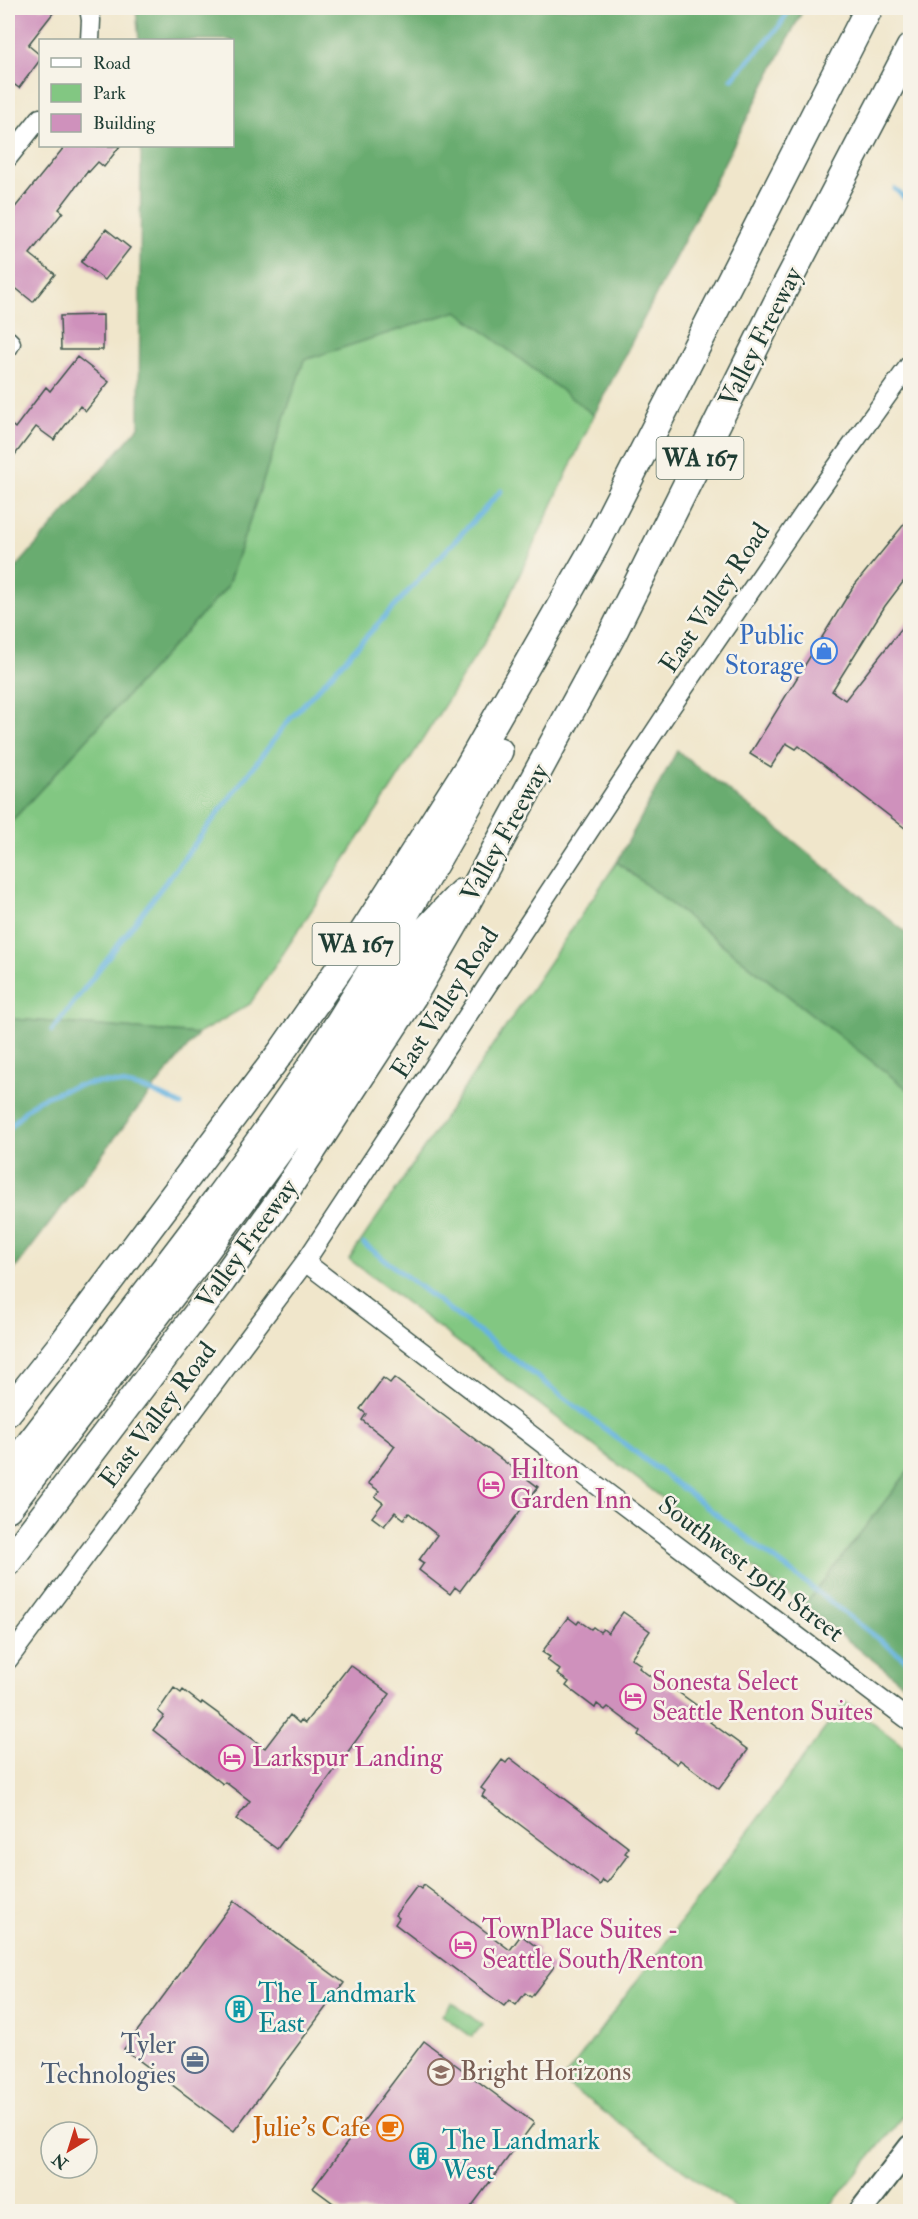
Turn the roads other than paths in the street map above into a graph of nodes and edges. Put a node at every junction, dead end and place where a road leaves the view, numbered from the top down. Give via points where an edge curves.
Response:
1 (89, 8) edge
2 (868, 8) edge
3 (90, 39) edge
4 (910, 48) edge
5 (39, 119) edge
6 (8, 158) edge
7 (910, 364) edge
8 (595, 546) junction
9 (487, 866) junction
10 (305, 1262) junction
11 (37, 1373) junction
12 (8, 1400) edge
13 (8, 1412) edge
14 (8, 1472) edge
15 (8, 1508) edge
16 (8, 1562) edge
17 (8, 1660) edge
18 (910, 1720) edge
19 (910, 2147) edge
20 (860, 2211) edge

1 - 3 street
2 - 8 highway, Valley Freeway / WA 167
4 - 9 highway, Valley Freeway / WA 167 via 783,291 611,637
5 - 6 street
7 - 10 street, East Valley Road via 667,713
8 - 11 highway, Valley Freeway / WA 167 via 469,766 348,956 282,1050
8 - 14 highway via 593,578 540,680 421,888 321,1051 219,1197
9 - 15 highway via 424,932 346,1058 295,1129
9 - 16 highway, Valley Freeway / WA 167 via 413,996 282,1197
10 - 17 street, East Valley Road
10 - 18 street, Southwest 19th Street
11 - 12 highway
11 - 13 highway, Valley Freeway / WA 167
19 - 20 main road

